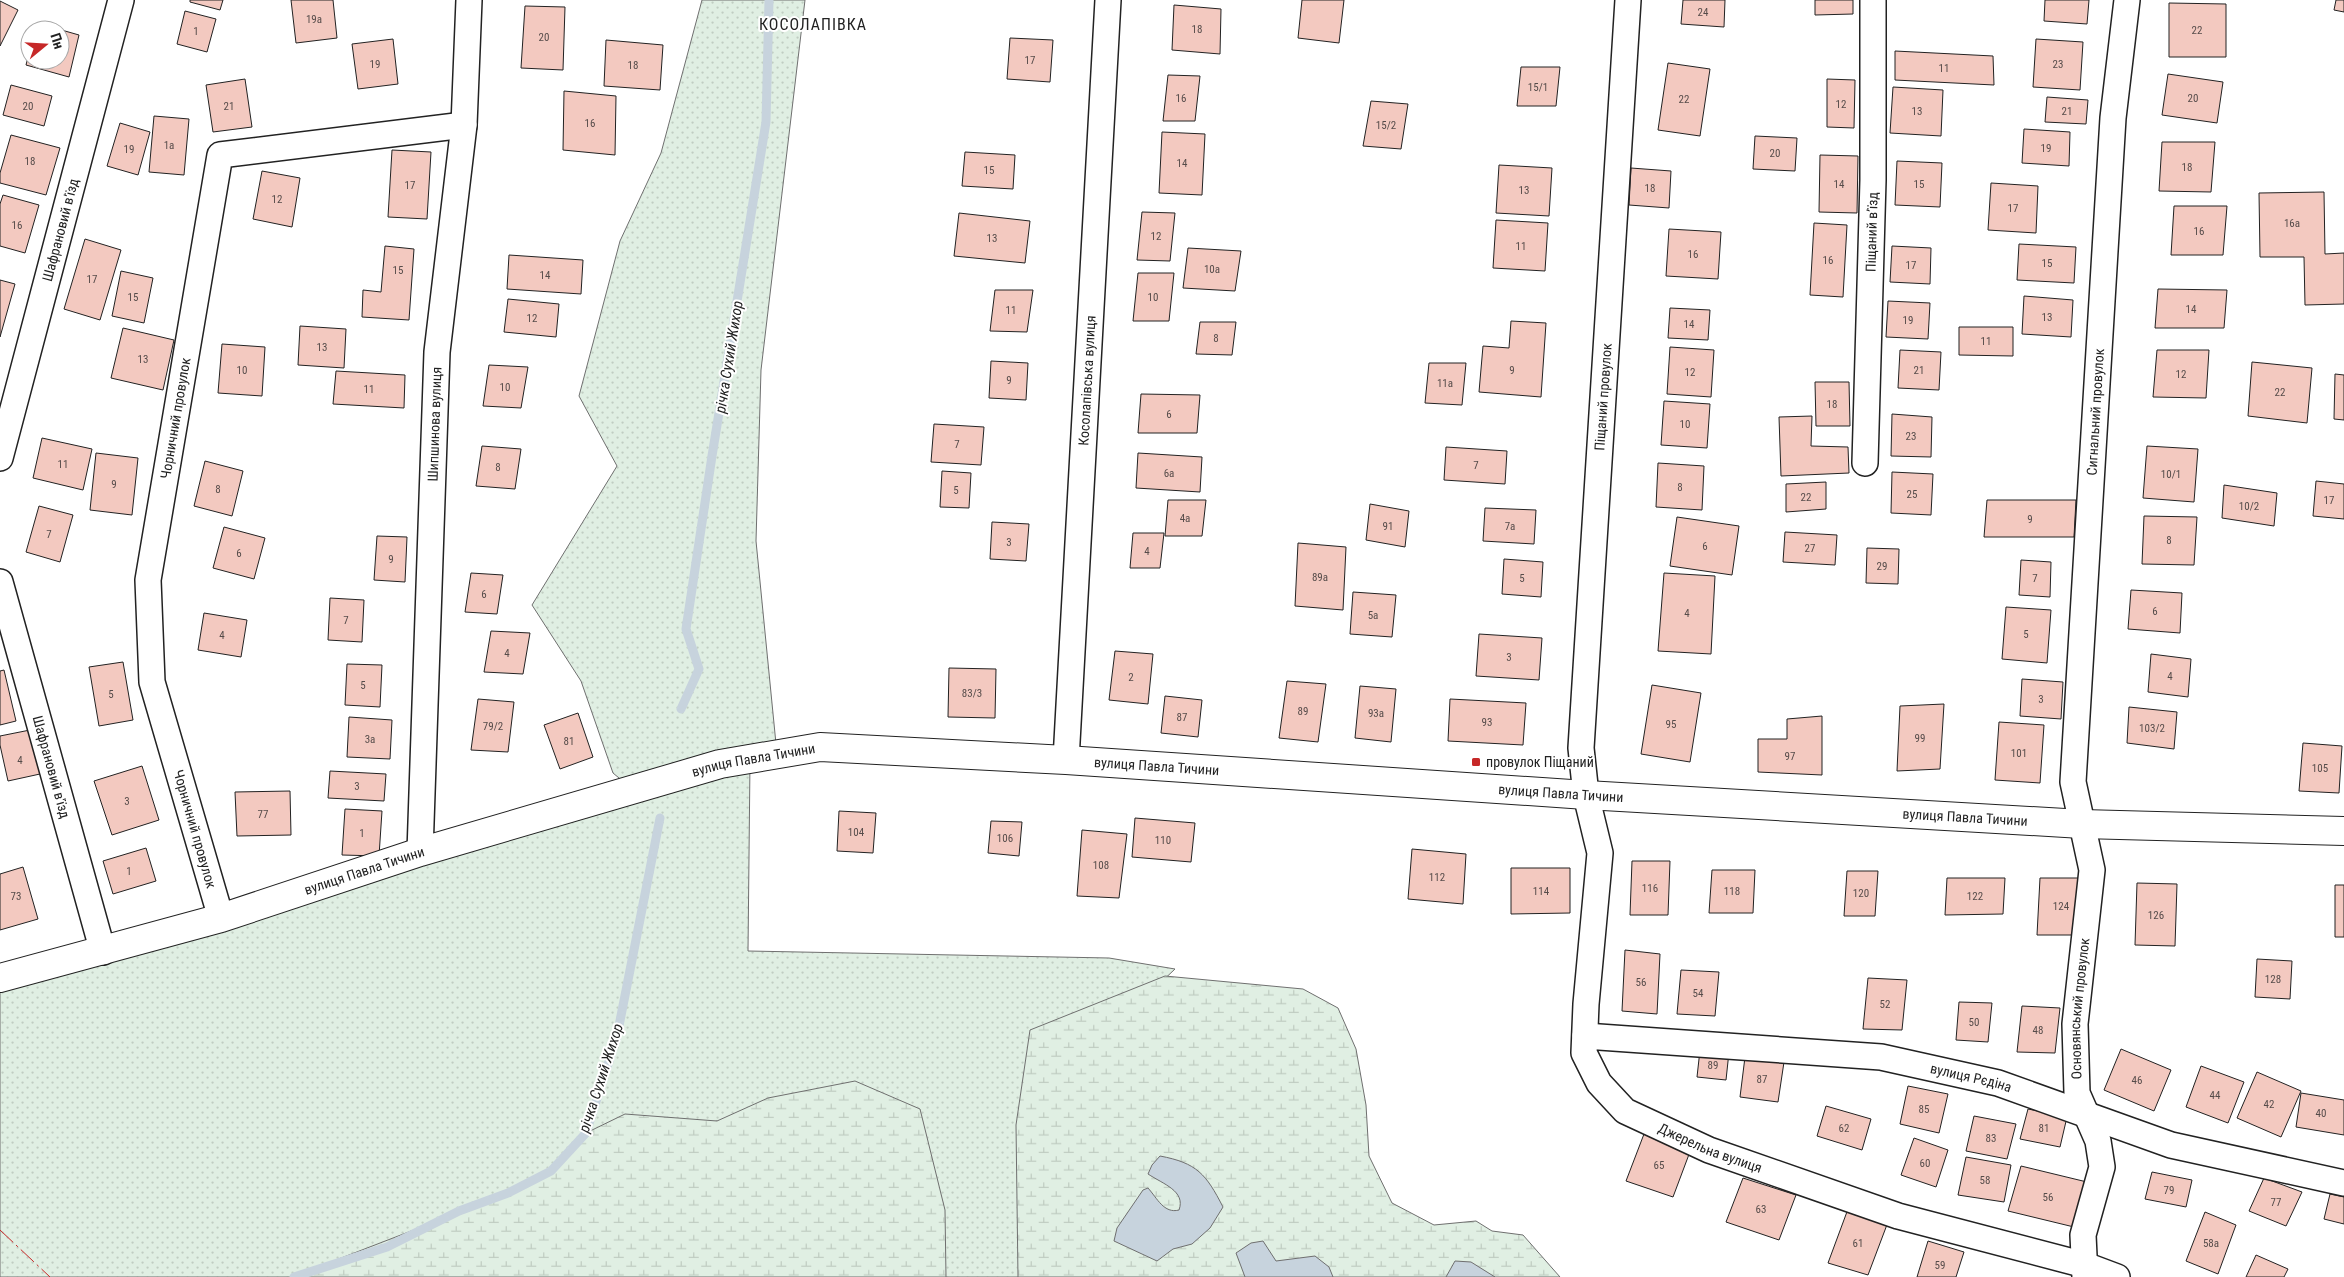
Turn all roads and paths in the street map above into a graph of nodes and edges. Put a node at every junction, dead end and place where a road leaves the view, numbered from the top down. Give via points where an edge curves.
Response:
1 (120, 0) edge
2 (469, 0) edge
3 (1108, 0) edge
4 (1628, 0) edge
5 (1873, 0) edge
6 (2127, 0) edge
7 (464, 124) junction
8 (0, 458) edge
9 (1865, 463) dead end
10 (0, 582) edge
11 (1066, 760) junction
12 (1586, 794) junction
13 (2082, 824) junction
14 (2344, 832) edge
15 (420, 852) junction
16 (221, 918) junction
17 (103, 952) junction
18 (0, 978) edge
19 (1585, 1036) junction
20 (2086, 1115) junction
21 (2344, 1183) edge
22 (2085, 1271) edge
23 (2117, 1277) edge

1 - 8 street, Шафрановий в'їзд
2 - 7 street, Шипшинова вулиця
3 - 11 street, Косолапівська вулиця
4 - 12 street, Піщаний провулок via 1581,748
5 - 9 street, Піщаний в’їзд via 1873,180
6 - 13 street, Сигнальний провулок via 2113,118 2073,782
7 - 15 street, Шипшинова вулиця via 437,352
7 - 16 street, Чорничний провулок via 220,155 148,580 152,682
10 - 17 street, Шафрановий в'їзд
11 - 12 main road, вулиця Павла Тичини
11 - 15 main road, вулиця Павла Тичини via 820,747 720,764
12 - 13 main road, вулиця Павла Тичини
12 - 19 street, Джерельна вулиця via 1600,853
13 - 14 main road, вулиця Павла Тичини
13 - 20 street, Основянський провулок via 2092,870 2075,1024 2077,1093
15 - 16 main road, вулиця Павла Тичини
16 - 17 main road, вулиця Павла Тичини
17 - 18 main road, вулиця Павла Тичини
19 - 20 street, вулиця Рєдіна via 1881,1057 1998,1083
19 - 22 street, Джерельна вулиця via 1584,1053 1599,1083 1625,1111 1709,1150 1898,1216
20 - 21 street, вулиця Рєдіна via 2171,1145
20 - 22 street, Основянський провулок via 2098,1141 2102,1167 2083,1234
22 - 23 street, Джерельна вулиця

